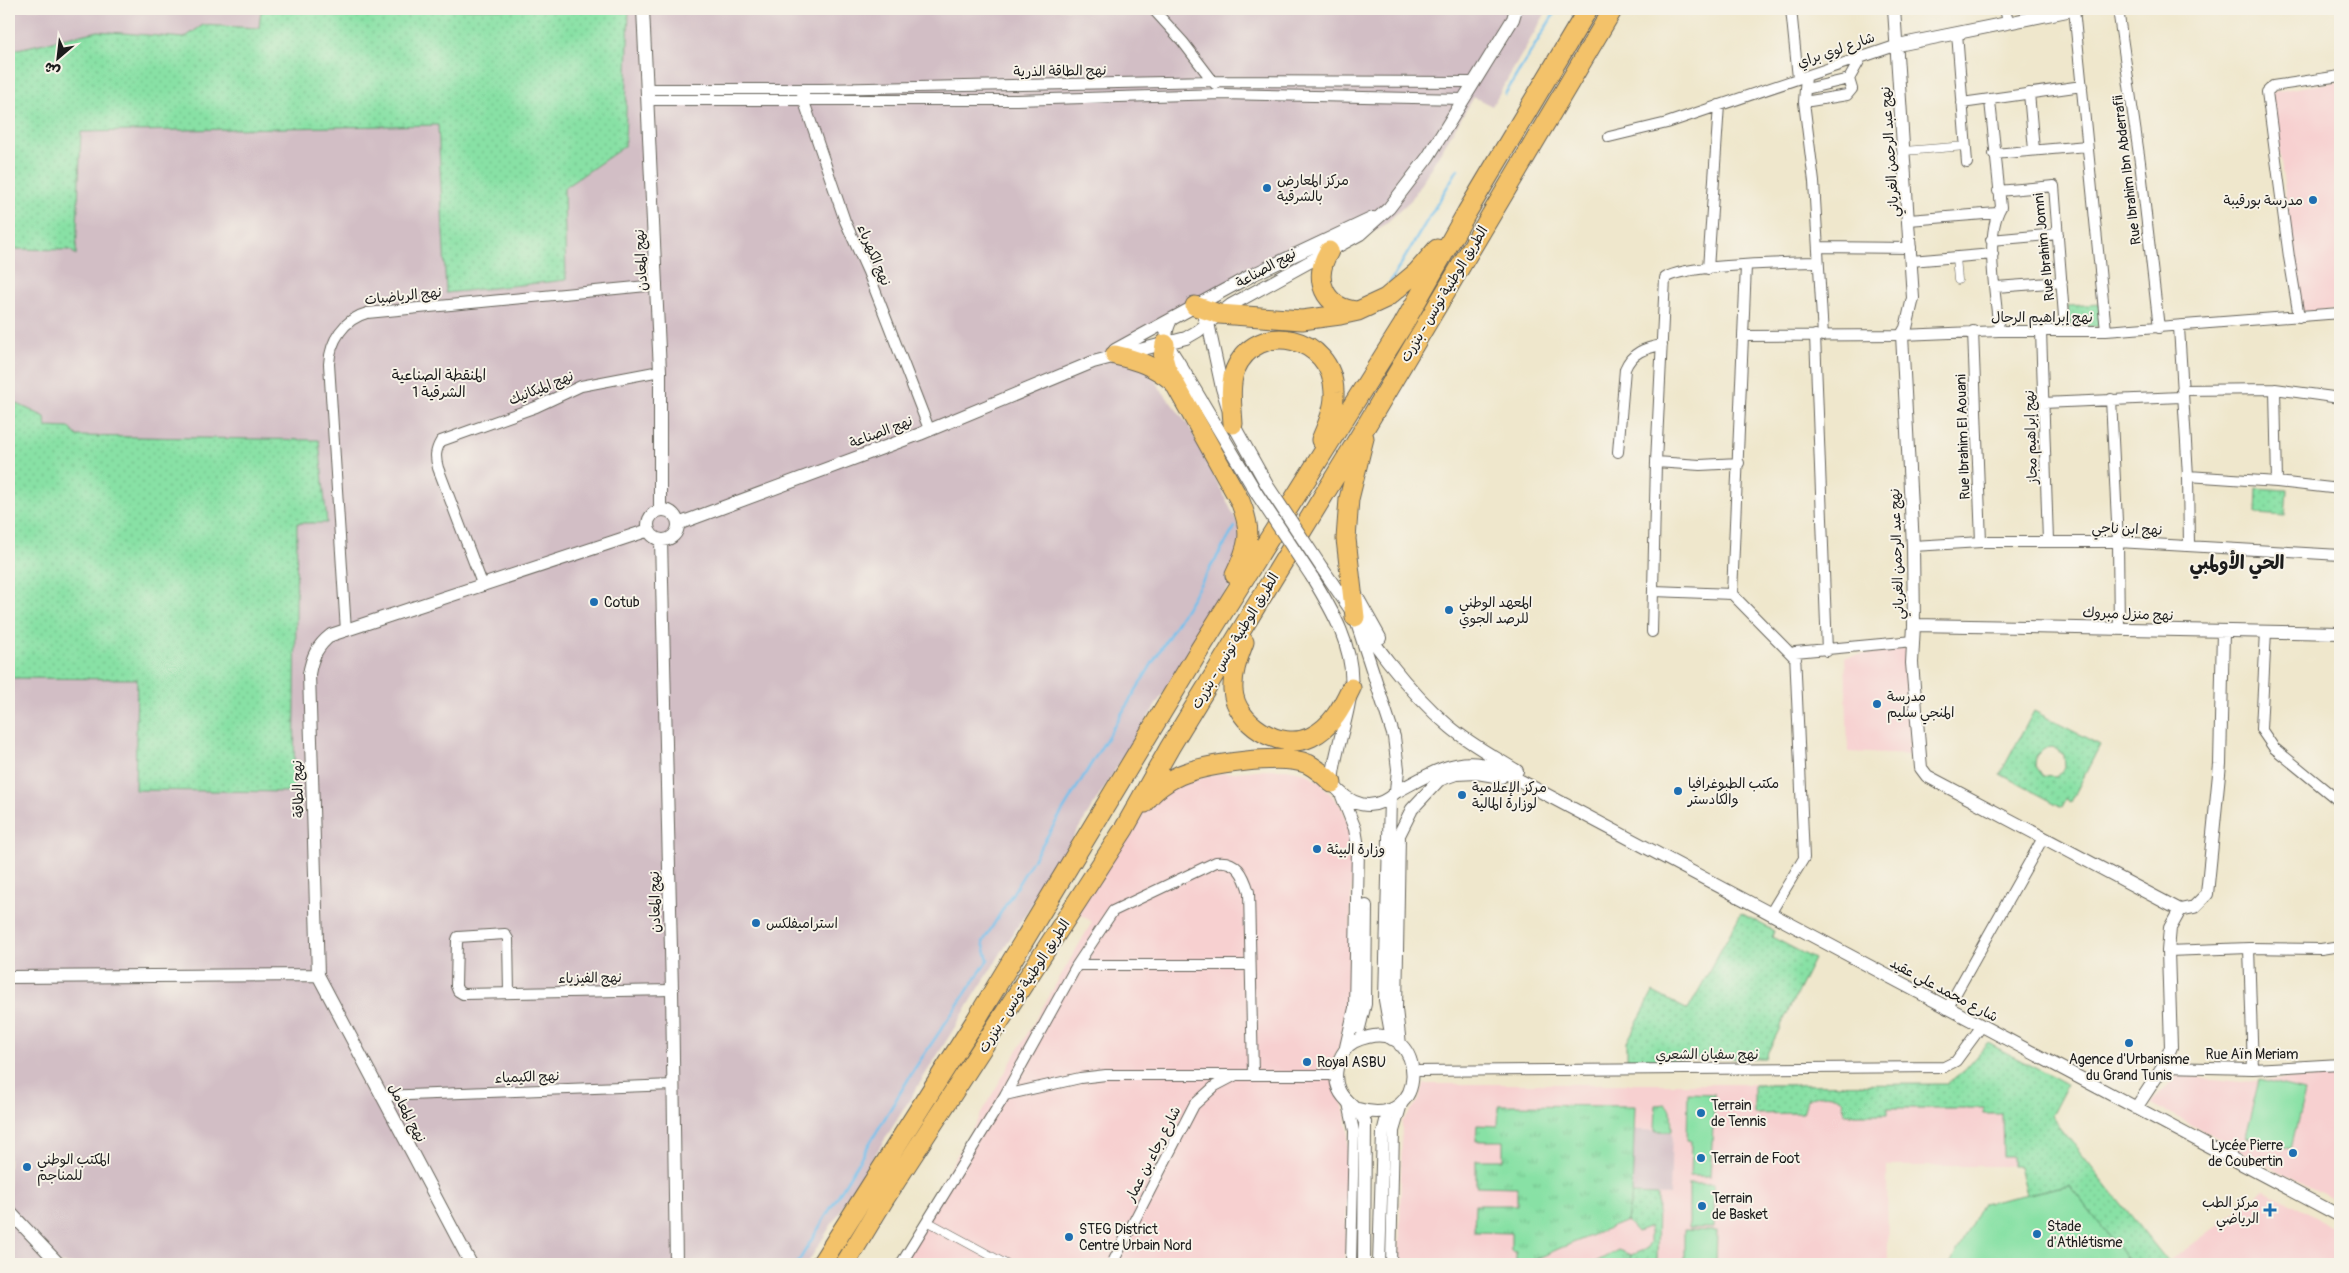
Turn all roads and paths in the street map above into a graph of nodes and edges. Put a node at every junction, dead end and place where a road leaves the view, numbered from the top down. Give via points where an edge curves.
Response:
1 (643, 9) edge
2 (1153, 9) edge
3 (1516, 9) edge
4 (1588, 9) edge
5 (1613, 9) edge
6 (1791, 9) edge
7 (1894, 9) edge
8 (2005, 9) edge
9 (2075, 9) edge
10 (2118, 9) edge
11 (2008, 22) junction
12 (1957, 33) junction
13 (1898, 45) junction
14 (1862, 56) junction
15 (2340, 76) edge
16 (1802, 77) junction
17 (1848, 79) junction
18 (1213, 81) junction
19 (1473, 82) junction
20 (2082, 86) junction
21 (800, 89) junction
22 (1806, 89) junction
23 (2029, 92) junction
24 (647, 94) junction
25 (1221, 94) junction
26 (1463, 99) junction
27 (803, 101) junction
28 (1990, 101) junction
29 (1804, 102) junction
30 (1962, 103) junction
31 (1719, 105) junction
32 (1609, 137) dead end
33 (1966, 146) junction
34 (2088, 146) junction
35 (2034, 150) junction
36 (1904, 151) junction
37 (1994, 154) junction
38 (1967, 163) dead end
39 (1998, 191) junction
40 (1467, 212) junction
41 (1997, 213) junction
42 (1380, 215) junction
43 (1909, 220) junction
44 (2058, 234) junction
45 (1991, 240) junction
46 (1818, 247) junction
47 (1329, 251) junction
48 (1993, 254) junction
49 (1911, 255) junction
50 (1956, 257) junction
51 (1818, 262) junction
52 (1746, 266) junction
53 (1708, 269) junction
54 (1958, 280) dead end
55 (2062, 282) junction
56 (657, 286) junction
57 (1996, 287) junction
58 (1191, 309) junction
59 (1358, 311) junction
60 (2340, 313) edge
61 (2299, 317) junction
62 (1214, 318) junction
63 (1171, 320) junction
64 (2179, 327) junction
65 (2159, 328) junction
66 (2066, 330) junction
67 (1973, 331) junction
68 (1999, 331) junction
69 (2041, 331) junction
70 (2106, 331) junction
71 (1743, 336) junction
72 (1819, 336) junction
73 (1902, 336) junction
74 (1165, 344) junction
75 (1662, 345) junction
76 (1116, 355) junction
77 (1093, 362) junction
78 (660, 371) junction
79 (1178, 386) junction
80 (2275, 389) junction
81 (2182, 393) junction
82 (2340, 398) edge
83 (2111, 399) junction
84 (2044, 403) junction
85 (1369, 421) junction
86 (1233, 424) junction
87 (930, 429) junction
88 (1618, 452) dead end
89 (1656, 462) junction
90 (1739, 464) junction
91 (1307, 475) junction
92 (2188, 476) junction
93 (2277, 482) junction
94 (2340, 489) edge
95 (660, 510) junction
96 (678, 524) junction
97 (649, 530) junction
98 (661, 540) junction
99 (2048, 541) junction
100 (1981, 542) junction
101 (2118, 542) junction
102 (2189, 545) junction
103 (1913, 546) junction
104 (2340, 555) edge
105 (1317, 573) junction
106 (483, 586) junction
107 (1351, 586) junction
108 (1654, 591) junction
109 (1732, 594) junction
110 (1253, 614) junction
111 (1356, 617) junction
112 (1914, 625) junction
113 (2119, 629) junction
114 (346, 631) junction
115 (2223, 631) junction
116 (2266, 631) junction
117 (1652, 632) dead end
118 (2340, 633) edge
119 (1914, 641) junction
120 (1200, 649) junction
121 (1827, 651) junction
122 (1796, 659) junction
123 (1402, 678) junction
124 (1351, 688) junction
125 (1516, 780) junction
126 (1536, 788) junction
127 (1337, 790) junction
128 (1393, 795) junction
129 (2340, 802) edge
130 (1124, 829) junction
131 (2043, 838) junction
132 (2180, 910) junction
133 (1770, 914) junction
134 (2340, 946) edge
135 (2249, 948) junction
136 (2168, 951) junction
137 (1077, 965) junction
138 (1250, 965) junction
139 (318, 975) junction
140 (9, 977) edge
141 (672, 990) junction
142 (509, 993) junction
143 (1947, 1009) junction
144 (1981, 1027) junction
145 (1396, 1042) junction
146 (1351, 1044) junction
147 (2340, 1064) edge
148 (2163, 1066) junction
149 (2253, 1069) junction
150 (1414, 1071) junction
151 (1238, 1074) junction
152 (1253, 1074) junction
153 (1336, 1075) junction
154 (673, 1085) junction
155 (1005, 1095) junction
156 (381, 1096) junction
157 (1398, 1105) junction
158 (1353, 1106) junction
159 (2136, 1108) junction
160 (9, 1211) edge
161 (2340, 1216) edge
162 (927, 1221) junction
163 (58, 1264) edge
164 (471, 1264) edge
165 (676, 1264) edge
166 (821, 1264) edge
167 (845, 1264) edge
168 (901, 1264) edge
169 (1006, 1264) edge
170 (1112, 1264) edge
171 (1350, 1264) edge
172 (1364, 1264) edge
173 (1380, 1264) edge
174 (1391, 1264) edge

1 - 24 street, نهج المعادن
2 - 18 street
3 - 19 street, نهج الصناعة
4 - 40 highway, الطريق الوطنية تونس - بنزرت
5 - 85 highway, الطريق الوطنية تونس - بنزرت
6 - 16 street
7 - 13 street, نهج عبد الرحمن الغرياني
8 - 11 street
9 - 11 street, شارع لوي براي
9 - 20 street
10 - 65 street, Rue Ibrahim Ibn Abderrafii
11 - 12 street, شارع لوي براي
12 - 13 street, شارع لوي براي
12 - 30 street
13 - 14 street, شارع لوي براي
13 - 36 street, نهج عبد الرحمن الغرياني
14 - 16 street, شارع لوي براي
14 - 17 street
15 - 61 street via 2273,86 2267,92
16 - 22 street
16 - 31 street, شارع لوي براي
17 - 22 street
17 - 29 street via 1852,88 1848,95
18 - 19 street, نهج الطاقة الذرية
18 - 21 street, نهج الطاقة الذرية
18 - 25 street
19 - 26 street, نهج الصناعة
20 - 23 street
20 - 34 street
21 - 24 street, نهج الطاقة الذرية
21 - 27 street, نهج الكهرباء
22 - 29 street
23 - 28 street
23 - 35 street
24 - 27 street, نهج الطاقة الذرية
24 - 56 street, نهج المعادن
25 - 26 street, نهج الطاقة الذرية
25 - 27 street, نهج الطاقة الذرية
26 - 42 street, نهج الصناعة via 1428,158
27 - 87 street, نهج الكهرباء via 845,221
28 - 30 street
28 - 37 street
29 - 46 street
30 - 33 street
31 - 32 street, شارع لوي براي via 1667,123
31 - 53 street
33 - 36 street
33 - 38 street
34 - 35 street
34 - 70 street
35 - 37 street
36 - 43 street, نهج عبد الرحمن الغرياني
37 - 39 street
39 - 41 street via 2001,206
39 - 44 street, Rue Ibrahim Jomni via 2054,186
40 - 59 highway via 1398,290
40 - 91 highway, الطريق الوطنية تونس - بنزرت via 1403,325
41 - 43 street
41 - 45 street
42 - 47 street, نهج الصناعة via 1360,234
42 - 58 street, نهج الصناعة via 1254,274
43 - 49 street, نهج عبد الرحمن الغرياني
44 - 45 street
44 - 55 street, Rue Ibrahim Jomni
45 - 48 street
46 - 49 street
46 - 51 street
47 - 59 highway via 1321,269 1324,290 1337,306
47 - 62 street, نهج الصناعة via 1259,288
48 - 50 street
48 - 57 street
49 - 50 street
49 - 73 street, نهج عبد الرحمن الغرياني via 1913,298
50 - 54 street
51 - 52 street
51 - 72 street
52 - 53 street
52 - 71 street
53 - 75 street via 1665,278
55 - 57 street
55 - 66 street, Rue Ibrahim Jomni
56 - 78 street, نهج المعادن
56 - 114 street, نهج الرياضيات via 367,313 354,316 344,327 329,353 329,364
57 - 68 street
58 - 62 highway
58 - 63 street, نهج الصناعة
59 - 62 highway via 1302,320
60 - 61 street, نهج إبراهيم الرحال
61 - 64 street, نهج إبراهيم الرحال
62 - 74 street, نهج الصناعة via 1192,336
62 - 86 street via 1222,388
63 - 74 street via 1166,328
63 - 77 street, نهج الصناعة
64 - 65 street, نهج إبراهيم الرحال
64 - 81 street
65 - 70 street, نهج إبراهيم الرحال
66 - 69 street, نهج إبراهيم الرحال
66 - 70 street, نهج إبراهيم الرحال
67 - 68 street, نهج إبراهيم الرحال
67 - 73 street, نهج إبراهيم الرحال
67 - 100 street, Rue Ibrahim El Aouani
68 - 69 street, نهج إبراهيم الرحال
69 - 84 street, نهج إبراهيم مجاز
71 - 72 street, نهج إبراهيم الرحال
71 - 90 street
72 - 73 street, نهج إبراهيم الرحال
72 - 121 street
73 - 103 street, نهج عبد الرحمن الغرياني
74 - 76 street, نهج الصناعة
74 - 79 highway via 1164,362
74 - 105 street, bridge via 1257,494
75 - 88 street via 1647,347 1628,360
75 - 89 street
76 - 77 street, نهج الصناعة
76 - 79 highway via 1158,370
77 - 87 street, نهج الصناعة
78 - 95 street, نهج المعادن
78 - 106 street, نهج الميكانيك via 581,386 536,407 441,441 435,458
79 - 120 highway via 1240,501 1249,532 1244,556
80 - 81 street
80 - 82 street
80 - 93 street
81 - 83 street
81 - 92 street
83 - 84 street
83 - 101 street
84 - 99 street, نهج إبراهيم مجاز
85 - 107 highway via 1349,499 1346,539
85 - 110 highway, الطريق الوطنية تونس - بنزرت
86 - 91 highway via 1232,385 1241,360 1269,341 1284,339 1308,345 1319,353 1329,368 1335,394
86 - 105 street, bridge
87 - 96 street, نهج الصناعة
89 - 90 street
89 - 108 street
90 - 109 street
91 - 120 highway, الطريق الوطنية تونس - بنزرت
92 - 93 street
92 - 102 street
93 - 94 street
95 - 96 street via 674,514
95 - 97 street via 649,518
96 - 98 street via 670,538
97 - 98 street
97 - 106 street, نهج الطاقة
98 - 141 street, نهج المعادن
99 - 100 street, نهج ابن ناجي
99 - 101 street, نهج ابن ناجي
100 - 103 street, نهج ابن ناجي
101 - 102 street, نهج ابن ناجي
101 - 113 street
102 - 104 street, نهج ابن ناجي
103 - 112 street, نهج عبد الرحمن الغرياني
105 - 111 street
105 - 124 street via 1346,646
106 - 114 street, نهج الطاقة
107 - 111 highway
107 - 123 street
108 - 109 street
108 - 117 street
109 - 122 street
110 - 124 highway via 1234,673 1233,692 1239,708 1253,726 1279,739 1310,738 1334,720
110 - 130 highway, الطريق الوطنية تونس - بنزرت via 1170,747
111 - 123 street
111 - 128 street via 1394,737 1398,770
112 - 113 street, نهج منزل مبروك
112 - 119 street, نهج عبد الرحمن الغرياني
113 - 115 street, نهج منزل مبروك
114 - 139 street, نهج الطاقة via 331,635 323,642 312,660 309,674
115 - 116 street, نهج منزل مبروك
115 - 132 street via 2220,764 2207,894 2194,907
116 - 118 street, نهج منزل مبروك
116 - 129 street via 2261,729 2274,748
119 - 121 street
119 - 131 street, نهج عبد الرحمن الغرياني via 1912,663 1921,768 1927,776
120 - 166 highway, الطريق الوطنية تونس - بنزرت via 986,1004
121 - 122 street via 1796,652
122 - 133 street via 1804,858
123 - 126 street via 1451,728 1525,776
124 - 127 street via 1333,765
125 - 126 street
125 - 128 street via 1502,771 1479,764 1453,765
125 - 145 street via 1477,773 1456,774 1439,780 1420,797 1406,819 1398,841
126 - 133 street, شارع محمد علي عقيد
127 - 128 street via 1353,803 1367,805
127 - 130 highway via 1318,770 1290,760 1214,765 1178,776 1148,796
127 - 146 street via 1350,816 1358,847 1355,1008
128 - 145 street via 1385,1000
130 - 167 highway, الطريق الوطنية تونس - بنزرت
131 - 132 street, نهج عبد الرحمن الغرياني
131 - 143 street
132 - 136 street via 2170,928
133 - 143 street, شارع محمد علي عقيد
134 - 135 street via 2320,949
135 - 136 street
135 - 149 street
136 - 148 street via 2170,1047
137 - 138 street
137 - 138 street via 1117,907 1224,861 1239,869 1249,892
137 - 155 street
138 - 152 street
139 - 140 street
139 - 156 street, نهج المعامل
141 - 142 street, نهج الفيزياء
141 - 154 street, نهج المعادن
142 - 142 street, نهج الفيزياء via 463,994 458,991 458,937 505,934 508,939
143 - 144 street, شارع محمد علي عقيد
144 - 150 street, نهج سفيان الشعري via 1956,1061 1944,1066
144 - 159 street, شارع محمد علي عقيد
145 - 146 street via 1373,1035
145 - 150 street via 1410,1056
146 - 153 street via 1338,1060
147 - 149 street, Rue Aïn Meriam
148 - 149 street, Rue Aïn Meriam
148 - 159 street
150 - 157 street via 1412,1087
151 - 152 street
151 - 155 street via 1106,1075
151 - 170 street, شارع رجاء بن عمار via 1215,1086 1194,1105
152 - 153 street
153 - 158 street via 1339,1090
154 - 156 street, نهج الكيمياء
154 - 165 street, نهج المعادن
155 - 162 street
156 - 164 street, نهج المعامل
157 - 158 street via 1376,1113
157 - 173 street via 1387,1117 1383,1133
157 - 174 street via 1394,1131
158 - 171 street
158 - 172 street via 1365,1122 1366,1133
159 - 161 street, شارع محمد علي عقيد
160 - 163 street
162 - 168 street
162 - 169 street

